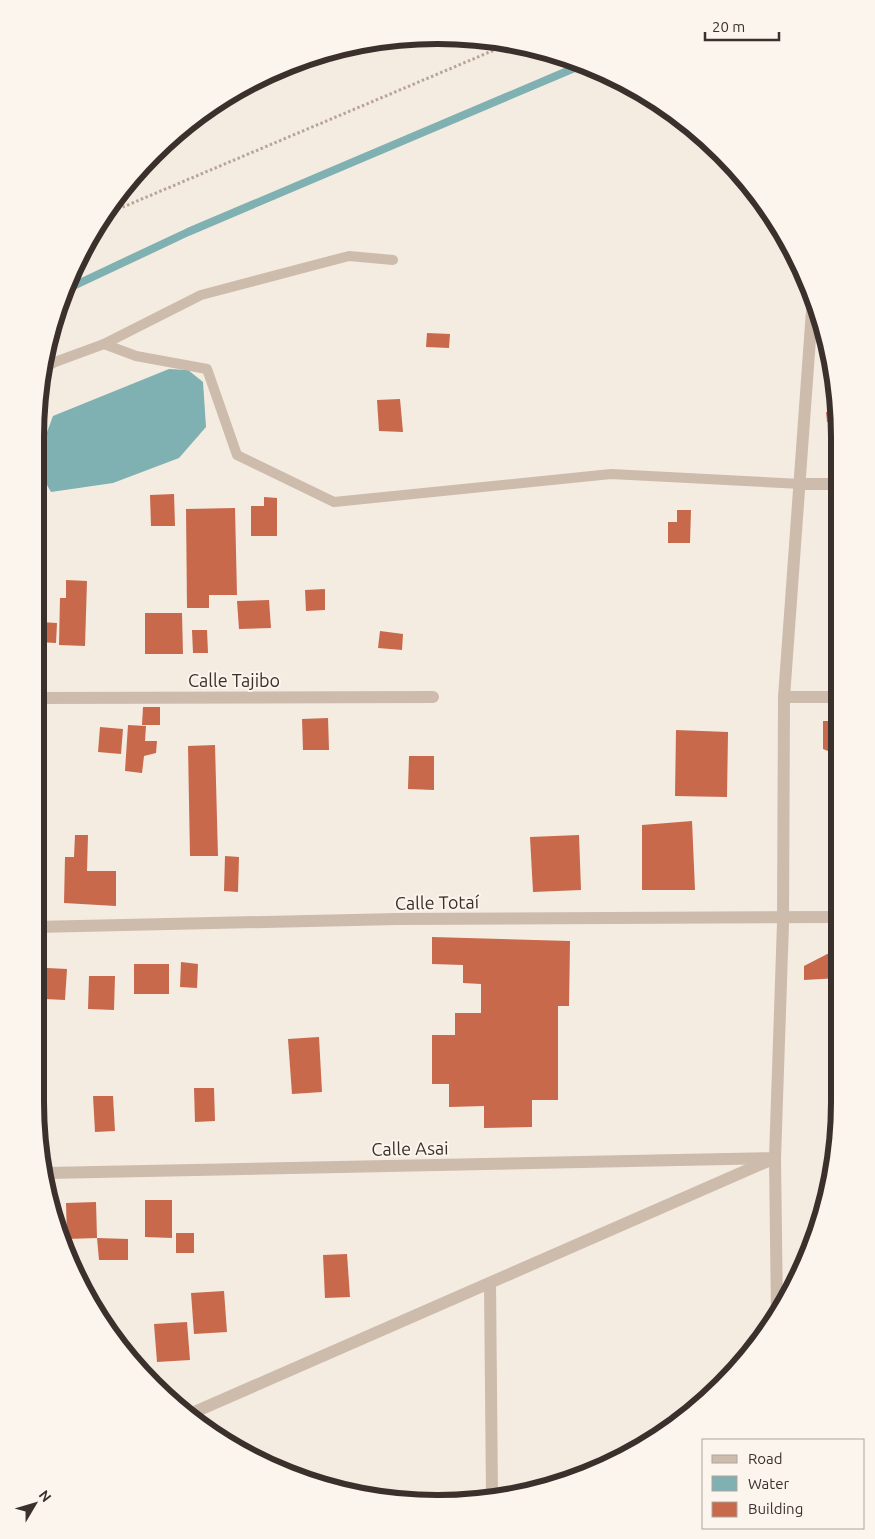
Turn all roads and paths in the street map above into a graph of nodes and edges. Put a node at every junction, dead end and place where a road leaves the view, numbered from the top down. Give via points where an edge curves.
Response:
1 (498, 48) edge
2 (117, 210) edge
3 (393, 260) dead end
4 (812, 316) edge
5 (104, 344) junction
6 (50, 365) edge
7 (801, 484) junction
8 (831, 484) edge
9 (433, 697) dead end
10 (784, 697) junction
11 (831, 697) edge
12 (44, 698) edge
13 (783, 916) junction
14 (831, 916) edge
15 (44, 927) edge
16 (775, 1158) junction
17 (50, 1173) edge
18 (490, 1283) junction
19 (776, 1302) edge
20 (195, 1412) edge
21 (492, 1492) edge

1 - 2 path
3 - 5 lane via 349,256 201,294
4 - 7 street
5 - 6 lane
5 - 7 lane via 136,356 207,369 238,456 334,502 612,474
7 - 8 street
7 - 10 street
9 - 12 street, Calle Tajibo
10 - 11 street
10 - 13 street
13 - 14 street, Calle Totaí
13 - 15 street, Calle Totaí via 397,919
13 - 16 street
16 - 17 street, Calle Asai
16 - 18 street
16 - 19 street
18 - 20 street
18 - 21 street

